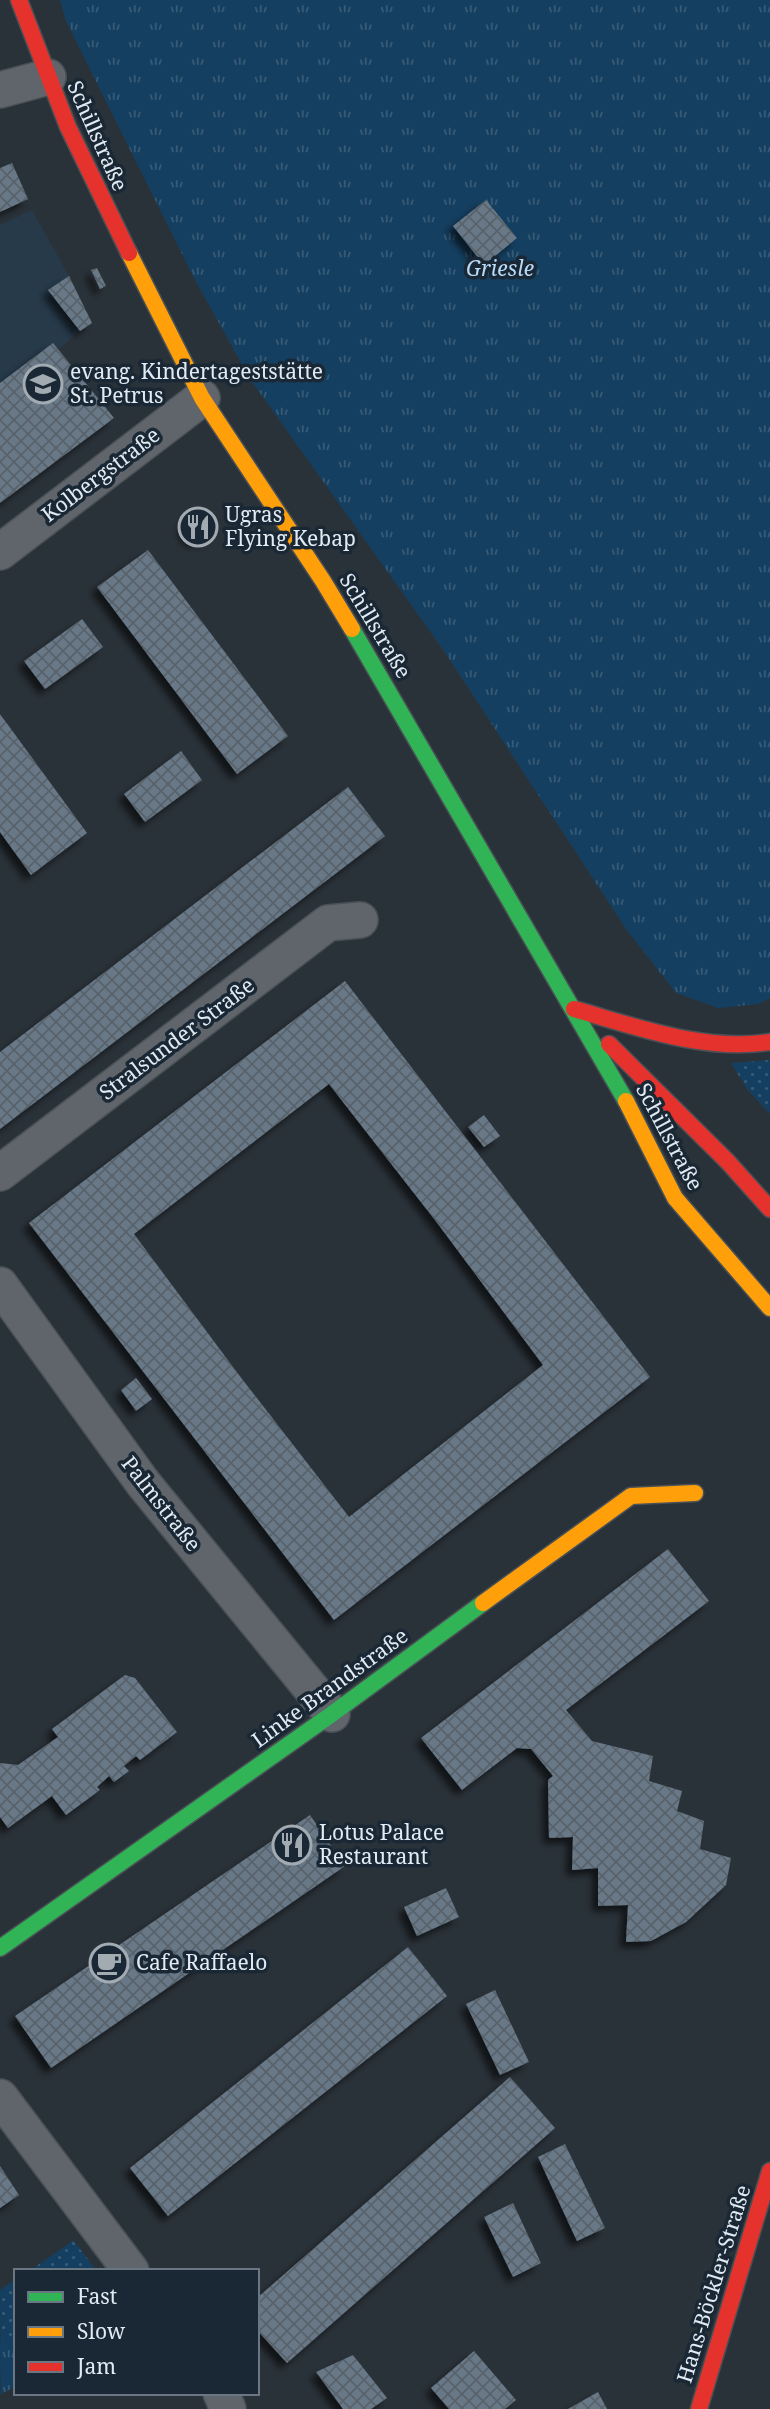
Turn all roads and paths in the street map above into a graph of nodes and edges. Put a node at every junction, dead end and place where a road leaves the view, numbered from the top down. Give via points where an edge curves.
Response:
1 (19, 0) edge
2 (48, 77) junction
3 (0, 90) edge
4 (202, 398) junction
5 (0, 552) edge
6 (360, 920) dead end
7 (572, 1009) junction
8 (770, 1042) edge
9 (0, 1173) edge
10 (770, 1209) edge
11 (0, 1285) edge
12 (770, 1308) edge
13 (695, 1493) dead end
14 (332, 1714) junction
15 (0, 1948) edge
16 (0, 2097) edge
17 (770, 2171) edge
18 (129, 2269) edge
19 (699, 2409) edge

1 - 2 street, Schillstraße
2 - 3 street
2 - 4 street, Schillstraße via 83,159
4 - 5 street, Kolbergstraße
4 - 7 street, Schillstraße via 330,592
6 - 9 street, Stralsunder Straße via 328,923
7 - 8 street via 735,1046
7 - 10 street, Schillstraße
7 - 12 street, Schillstraße via 619,1088 674,1198
11 - 14 street, Palmstraße via 143,1483
13 - 14 street, Linke Brandstraße via 631,1496
14 - 15 street, Linke Brandstraße
16 - 18 street
17 - 19 street, Hans-Böckler-Straße

